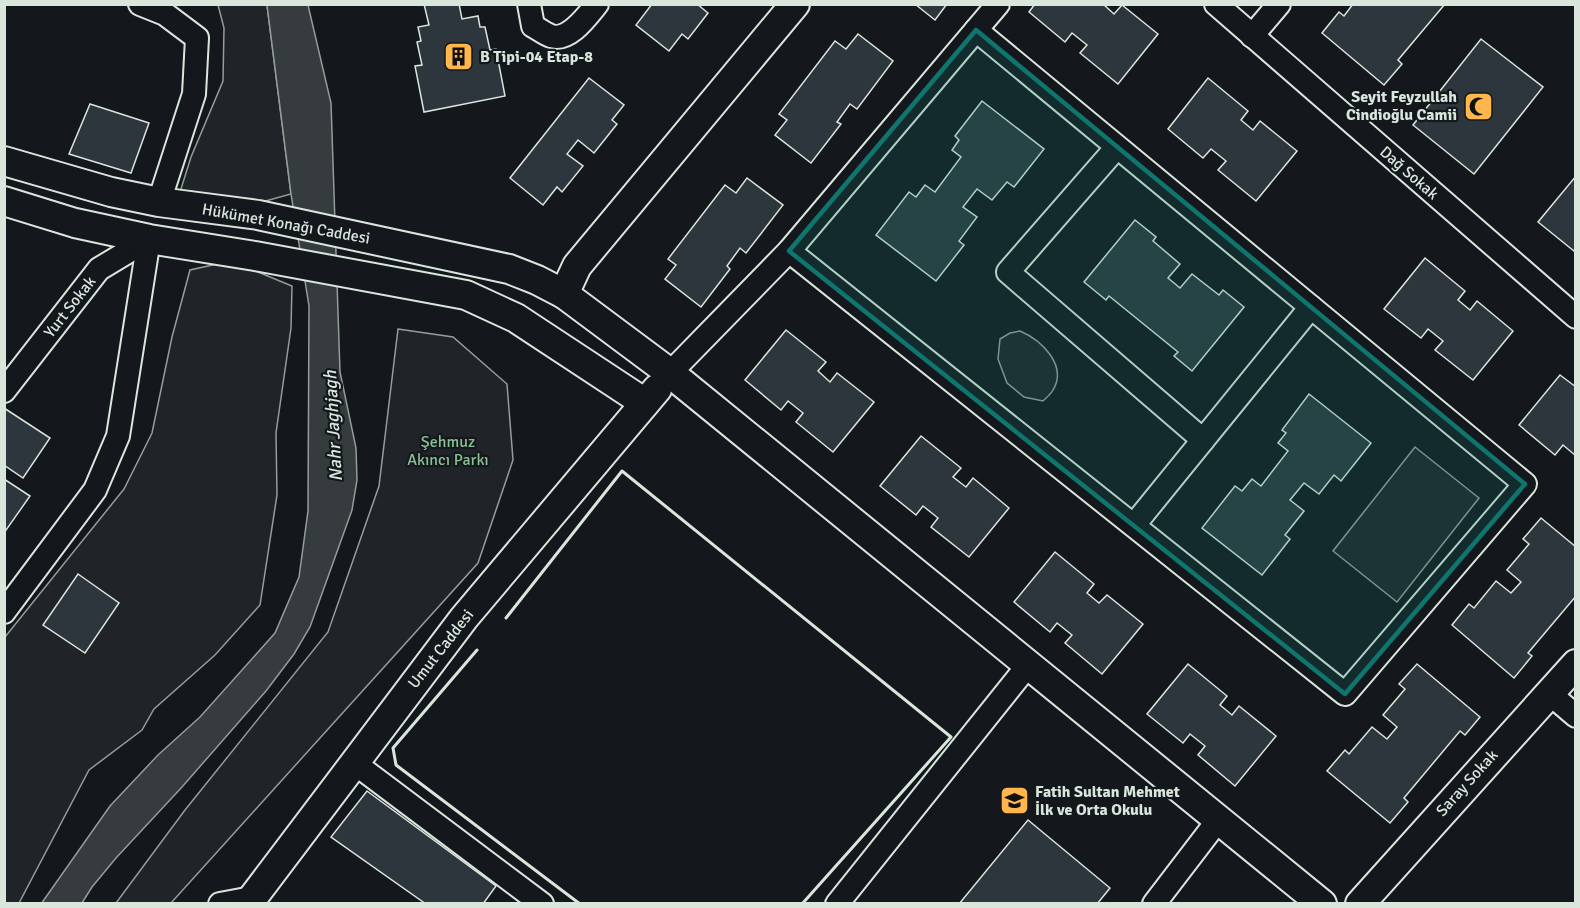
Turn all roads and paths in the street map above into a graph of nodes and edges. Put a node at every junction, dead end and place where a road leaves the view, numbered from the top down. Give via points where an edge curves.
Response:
1 (140, 4) edge
2 (529, 4) edge
3 (597, 4) edge
4 (795, 4) edge
5 (998, 4) edge
6 (1216, 4) edge
7 (1279, 4) edge
8 (976, 30) junction
9 (1252, 36) junction
10 (1117, 147) junction
11 (4, 161) edge
12 (4, 201) edge
13 (159, 202) junction
14 (149, 239) junction
15 (789, 251) junction
16 (564, 294) junction
17 (1311, 307) junction
18 (1575, 317) edge
19 (670, 373) junction
20 (4, 391) edge
21 (645, 403) junction
22 (1203, 440) junction
23 (1134, 525) junction
24 (4, 612) edge
25 (1029, 664) junction
26 (1575, 664) edge
27 (1549, 693) junction
28 (1575, 716) edge
29 (353, 762) junction
30 (1219, 819) junction
31 (529, 900) edge
32 (250, 901) edge
33 (220, 903) edge
34 (837, 903) edge
35 (1154, 903) edge
36 (1322, 903) edge
37 (1360, 903) edge

1 - 13 street via 165,14 198,38 194,94
2 - 3 street via 533,26 553,37 566,34
4 - 16 street via 577,266
5 - 8 street
6 - 9 street, Dağ Sokak
7 - 9 street
8 - 10 street
8 - 15 street
9 - 18 street, Dağ Sokak
10 - 17 street
10 - 22 street via 1008,272
11 - 13 street, Hükümet Konağı Caddesi
12 - 14 street via 75,223
13 - 16 street, Hükümet Konağı Caddesi via 258,215 509,269
14 - 20 street, Yurt Sokak via 99,269
14 - 21 street via 466,296 516,318
14 - 24 street via 118,436 96,490
15 - 19 street
15 - 23 street
16 - 19 street, Hükümet Konağı Caddesi
17 - 22 street
17 - 23 street via 1525,484 1345,694
19 - 21 street, Umut Caddesi
19 - 25 street, Hükümet Konağı Caddesi
21 - 29 street, Umut Caddesi via 464,618
22 - 23 street
25 - 30 street, Hükümet Konağı Caddesi
25 - 34 street
26 - 27 street, Saray Sokak
27 - 28 street
27 - 37 street, Saray Sokak
29 - 31 street
29 - 32 street, Umut Caddesi
30 - 35 street
30 - 36 street, Hükümet Konağı Caddesi
32 - 33 street

